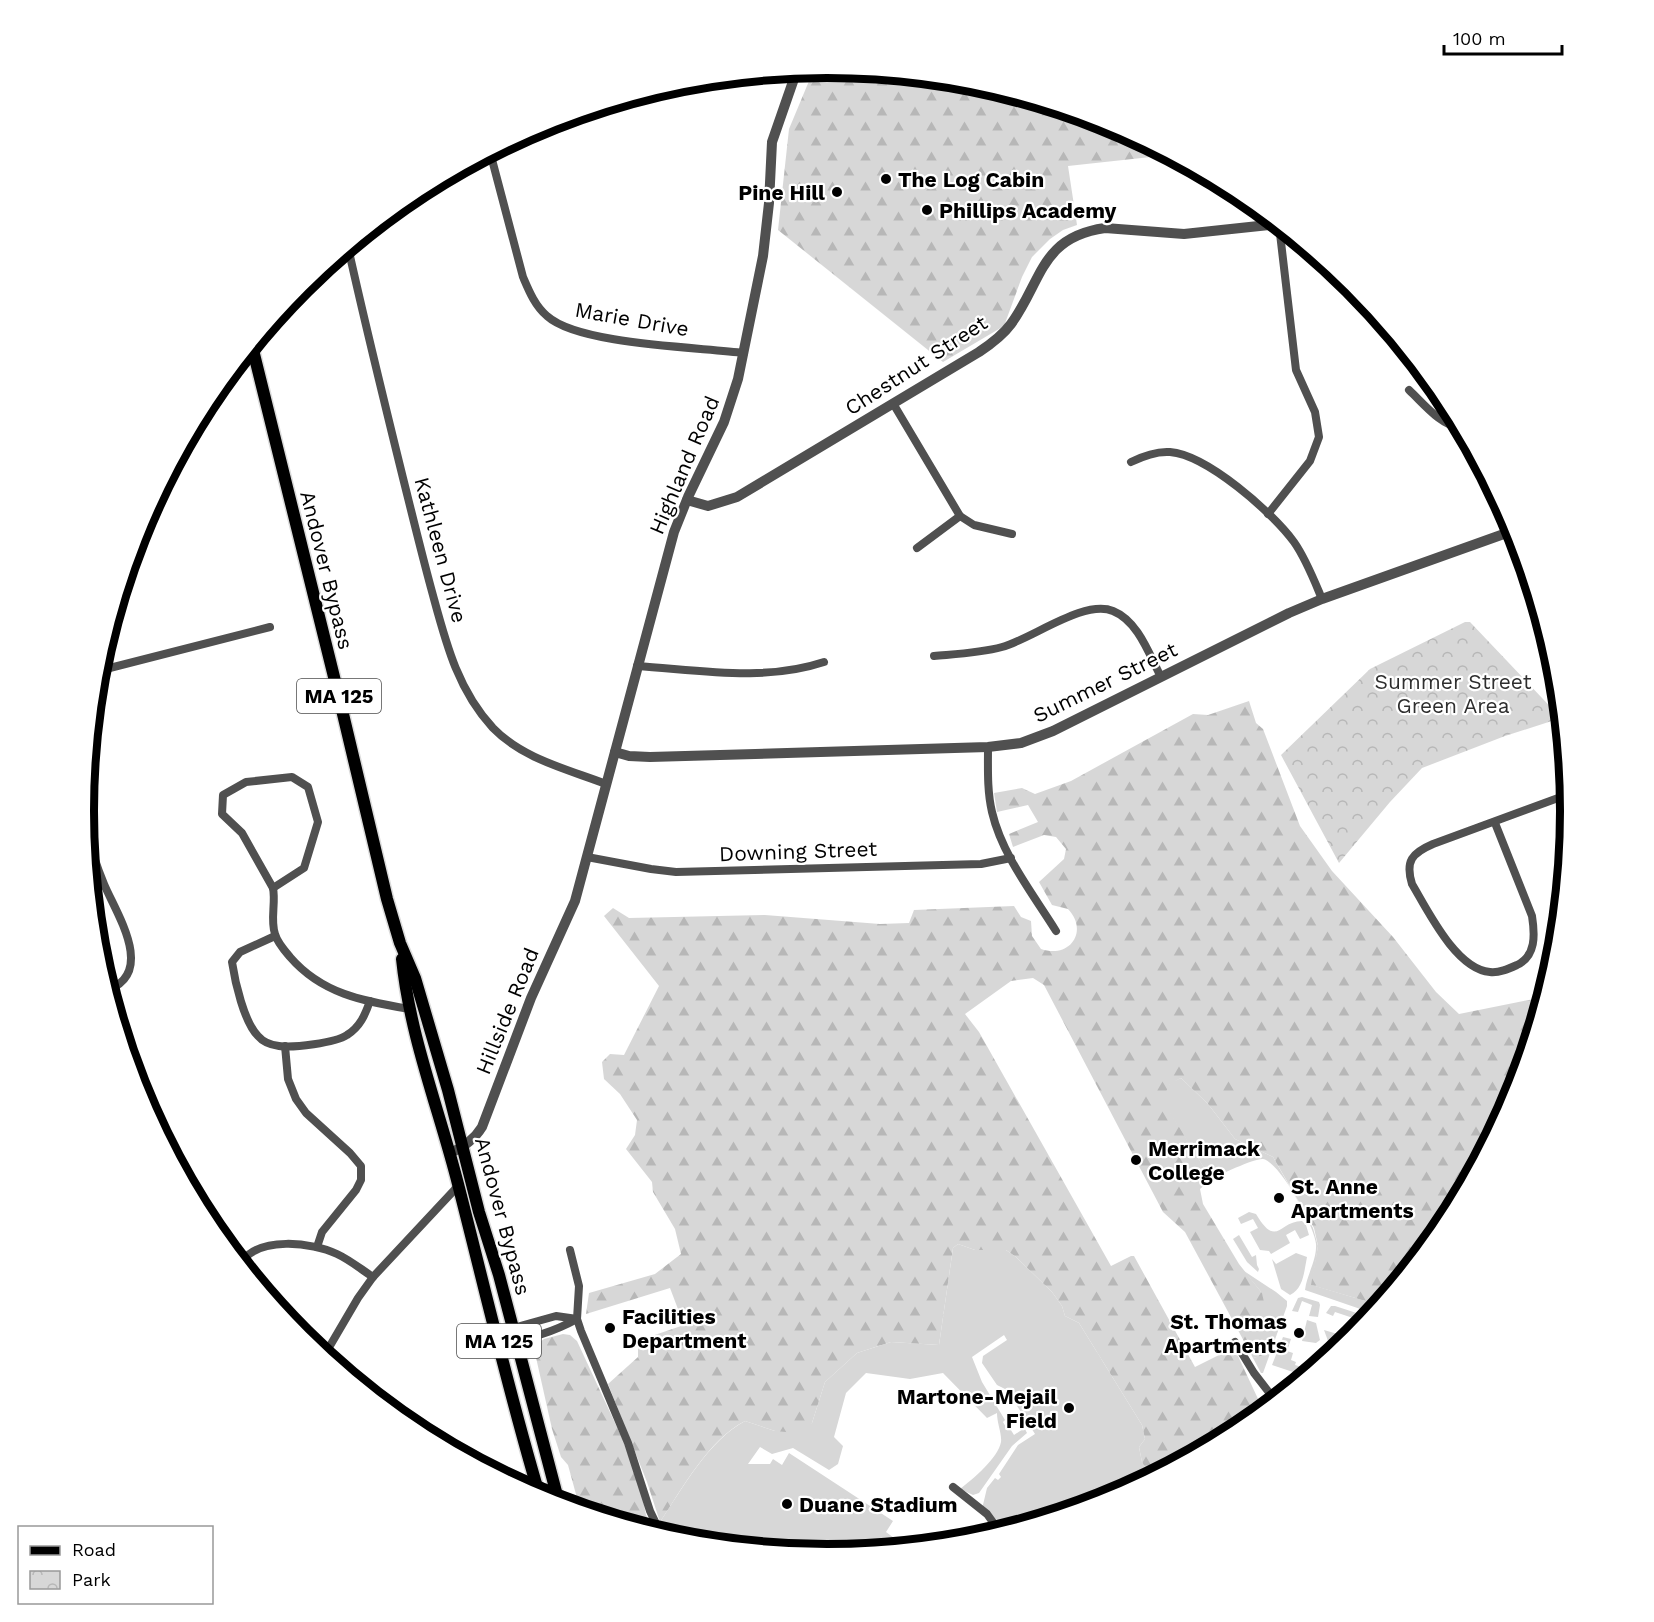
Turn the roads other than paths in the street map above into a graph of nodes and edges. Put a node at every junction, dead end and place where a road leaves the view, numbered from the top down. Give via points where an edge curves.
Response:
1 (794, 79) edge
2 (492, 160) edge
3 (1269, 226) edge
4 (1280, 235) edge
5 (350, 255) edge
6 (744, 353) junction
7 (254, 354) edge
8 (1409, 390) dead end
9 (894, 405) junction
10 (1449, 425) edge
11 (1131, 462) dead end
12 (687, 500) junction
13 (1268, 514) junction
14 (960, 516) junction
15 (1505, 533) edge
16 (1012, 534) dead end
17 (917, 548) dead end
18 (1322, 599) junction
19 (270, 627) dead end
20 (934, 656) dead end
21 (824, 662) dead end
22 (637, 666) junction
23 (108, 668) edge
24 (1161, 676) junction
25 (988, 747) junction
26 (615, 752) junction
27 (606, 784) junction
28 (1559, 798) edge
29 (1496, 823) junction
30 (587, 857) junction
31 (1011, 858) junction
32 (97, 868) edge
33 (584, 871) joint
34 (273, 888) junction
35 (1056, 931) dead end
36 (275, 936) junction
37 (400, 944) junction
38 (116, 987) edge
39 (370, 1001) junction
40 (409, 1009) junction
41 (285, 1046) junction
42 (464, 1147) junction
43 (450, 1153) junction
44 (471, 1179) junction
45 (459, 1185) junction
46 (317, 1247) junction
47 (570, 1250) dead end
48 (245, 1257) edge
49 (374, 1277) junction
50 (577, 1319) junction
51 (513, 1328) junction
52 (498, 1341) junction
53 (516, 1341) junction
54 (1235, 1342) dead end
55 (329, 1348) edge
56 (1271, 1395) edge
57 (536, 1483) edge
58 (953, 1487) dead end
59 (556, 1492) edge
60 (654, 1523) edge
61 (994, 1524) edge

1 - 6 street, Highland Road via 772,142 763,256
2 - 6 street, Marie Drive via 523,277 547,316 569,329 594,335
3 - 9 street, Chestnut Street via 1184,234 1105,228 1074,237 1044,263 1011,324 997,339
4 - 13 street via 1296,370 1315,412 1319,437 1310,461
5 - 27 street, Kathleen Drive via 424,564 462,684 489,723 516,747
6 - 12 street, Highland Road via 730,407
7 - 37 main road, Andover Bypass / MA 125
8 - 10 street
9 - 12 street, Chestnut Street via 737,497 708,506
9 - 14 street
11 - 13 street via 1163,452 1193,458
12 - 22 street, Highland Road
13 - 18 street via 1299,551
14 - 16 street via 980,527
14 - 17 street
15 - 18 street, Summer Street
18 - 24 street, Summer Street
19 - 23 street
20 - 24 street via 1000,648 1073,615 1099,608 1123,616 1133,626
21 - 22 street via 758,674
22 - 26 street, Highland Road
24 - 25 street, Summer Street via 1041,737
25 - 26 street, Summer Street via 650,758
25 - 31 street via 992,811
26 - 27 street, Highland Road
27 - 30 street, Highland Road
28 - 29 street
29 - 29 street via 1422,849 1413,856 1409,874 1460,957 1479,970 1491,972 1524,961 1534,930
30 - 31 street, Downing Street via 676,872 981,864
30 - 33 street, Highland Road
31 - 35 street
32 - 38 street via 127,933 131,951 126,977
33 - 42 street, Hillside Road via 482,1127
34 - 34 street via 242,833 222,814 223,795 246,782 291,777 308,788 318,822 304,868
34 - 36 street
36 - 39 street via 292,959 323,985
36 - 41 street via 240,952 232,962 252,1029 269,1044
37 - 40 main road, Andover Bypass / MA 125
37 - 42 main road, Andover Bypass / MA 125 via 415,978
39 - 40 street
39 - 41 street via 363,1019 342,1038
40 - 43 main road, Andover Bypass / MA 125
41 - 46 street via 288,1080 296,1099 361,1166 362,1176 356,1190 322,1232
42 - 43 street, Hillside Road
42 - 44 main road, Andover Bypass / MA 125
43 - 45 main road, Andover Bypass / MA 125
44 - 45 street
44 - 51 main road, Andover Bypass / MA 125
45 - 49 street
45 - 52 main road, Andover Bypass / MA 125
46 - 48 street via 265,1245
46 - 49 street via 339,1255
47 - 50 street via 579,1286
49 - 55 street
50 - 51 street via 556,1316
50 - 53 street
50 - 60 street via 630,1450
51 - 52 street
51 - 53 main road, Andover Bypass / MA 125
52 - 53 street
52 - 57 main road, Andover Bypass / MA 125
53 - 59 main road, Andover Bypass / MA 125
54 - 56 street
58 - 61 street

